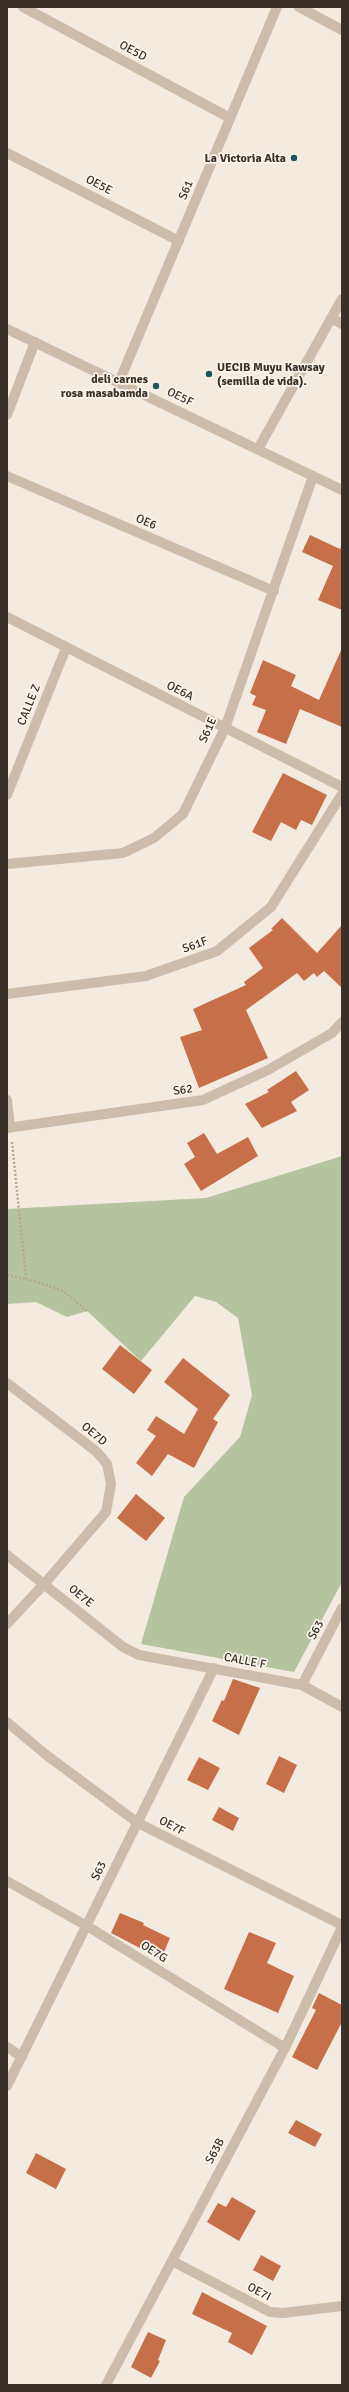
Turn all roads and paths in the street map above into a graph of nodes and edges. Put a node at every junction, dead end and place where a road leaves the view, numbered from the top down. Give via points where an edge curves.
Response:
1 (23, 7) edge
2 (277, 7) edge
3 (299, 7) edge
4 (342, 30) edge
5 (230, 118) junction
6 (7, 154) edge
7 (179, 241) junction
8 (342, 299) edge
9 (331, 318) junction
10 (342, 324) edge
11 (7, 328) edge
12 (34, 342) junction
13 (119, 382) junction
14 (7, 415) edge
15 (258, 449) junction
16 (7, 476) edge
17 (313, 476) junction
18 (342, 490) edge
19 (274, 591) junction
20 (7, 617) edge
21 (66, 648) junction
22 (225, 728) junction
23 (342, 787) edge
24 (342, 794) edge
25 (7, 795) edge
26 (7, 864) edge
27 (7, 994) edge
28 (342, 1022) edge
29 (7, 1100) edge
30 (9, 1127) edge
31 (7, 1275) edge
32 (26, 1279) junction
33 (87, 1311) dead end
34 (7, 1383) edge
35 (7, 1555) edge
36 (45, 1583) junction
37 (342, 1608) edge
38 (7, 1624) edge
39 (139, 1655) joint
40 (214, 1668) junction
41 (302, 1685) junction
42 (342, 1707) edge
43 (7, 1722) edge
44 (138, 1823) junction
45 (7, 1881) edge
46 (86, 1926) junction
47 (342, 1926) edge
48 (7, 2047) edge
49 (285, 2048) junction
50 (22, 2056) junction
51 (7, 2086) edge
52 (172, 2261) junction
53 (342, 2306) edge
54 (106, 2385) edge

1 - 5 street, OE5D
2 - 5 street, S61
3 - 4 street
5 - 7 street, S61
6 - 7 street, OE5E
7 - 13 street, S61
8 - 9 street
9 - 10 street
9 - 15 street
11 - 12 street, OE5F
12 - 13 street, OE5F
12 - 14 street
13 - 15 street, OE5F
15 - 17 street, OE5F
16 - 19 street, OE6
17 - 18 street, OE5F
17 - 19 street, S61E
19 - 22 street, S61E
20 - 21 street, OE6A
21 - 22 street, OE6A
21 - 25 street, CALLE Z
22 - 23 street, OE6A
22 - 26 street, S61E via 183,814 154,838 124,853
24 - 27 street, S61F via 271,907 217,951 146,976
28 - 30 street, S62 via 332,1032 268,1070 203,1100
29 - 30 street
30 - 32 path
31 - 32 path
32 - 33 path via 63,1291
34 - 36 street, OE7D via 97,1452 107,1464 111,1484 106,1512
35 - 36 street, OE7E
36 - 38 street
36 - 39 street, OE7E via 123,1647
37 - 41 street, S63
39 - 40 street, CALLE F
40 - 41 street, CALLE F
40 - 44 street, S63
41 - 42 street, CALLE F
43 - 44 street, OE7F
44 - 46 street, S63
44 - 47 street, OE7F
45 - 46 street, OE7G
46 - 49 street, OE7G
46 - 50 street, S63
47 - 49 street, S63B
48 - 50 street
49 - 52 street, S63B
50 - 51 street, S63
52 - 53 street, OE7I via 270,2312 283,2313
52 - 54 street, S63B

